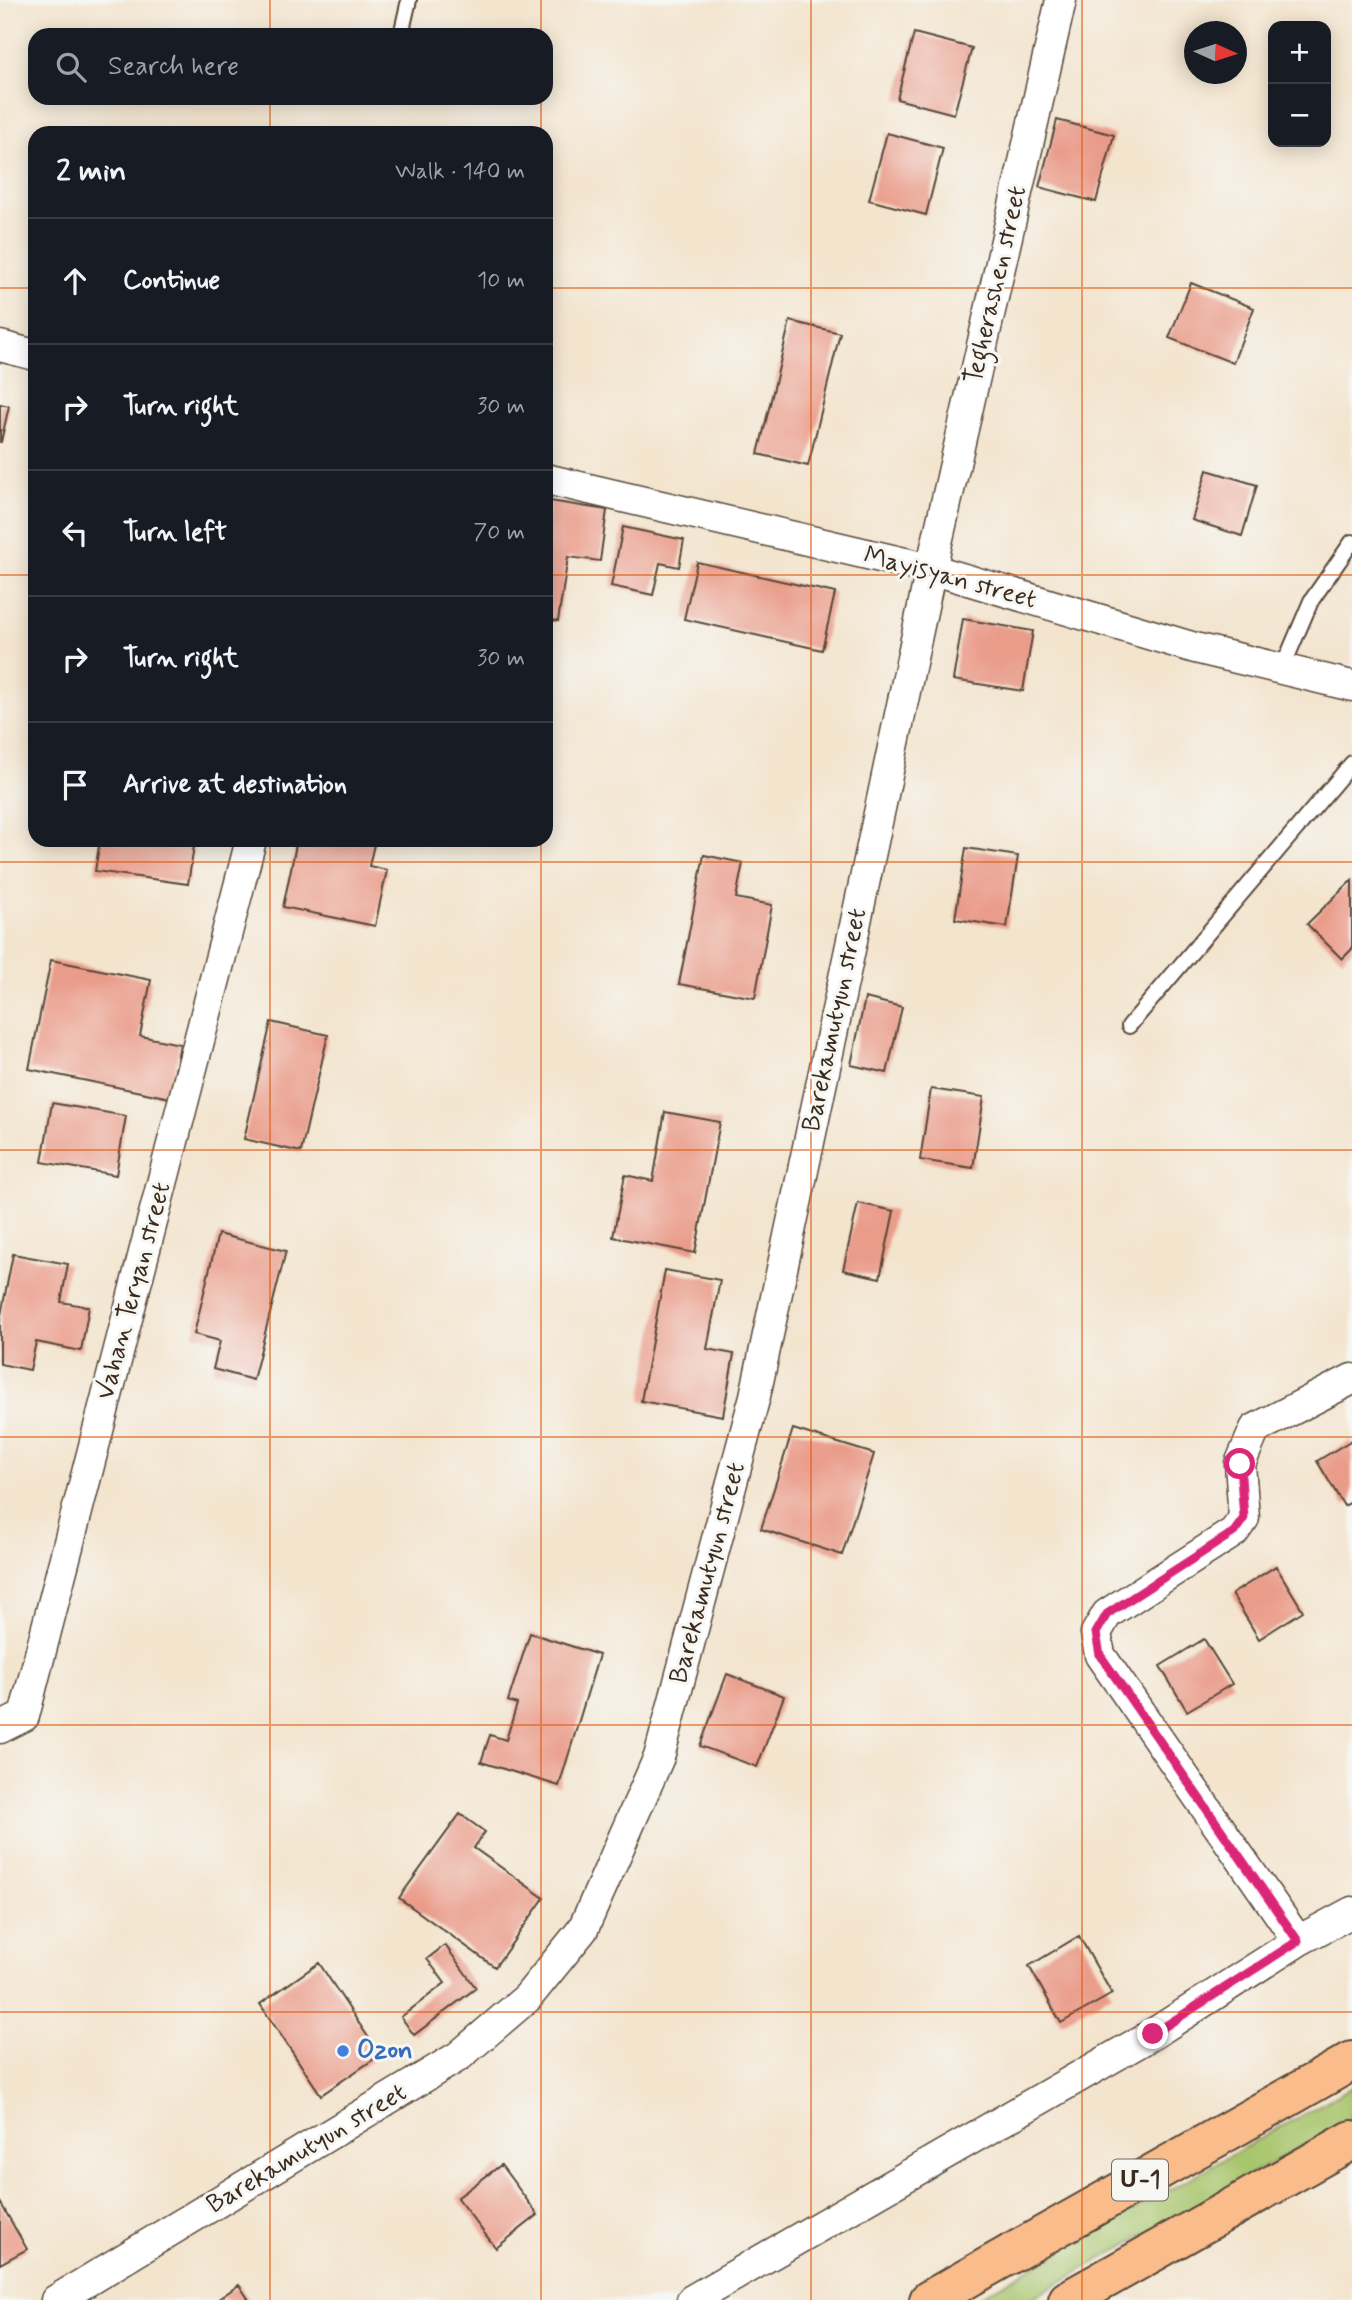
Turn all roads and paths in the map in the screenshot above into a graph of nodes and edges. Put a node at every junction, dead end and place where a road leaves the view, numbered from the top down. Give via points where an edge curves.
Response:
1 (410, 0) edge
2 (1061, 0) edge
3 (403, 26) dead end
4 (0, 346) edge
5 (28, 353) edge
6 (553, 481) edge
7 (1352, 542) edge
8 (931, 569) junction
9 (1282, 669) junction
10 (1352, 686) edge
11 (1352, 763) edge
12 (249, 847) edge
13 (1129, 1026) dead end
14 (1352, 1379) edge
15 (0, 1728) edge
16 (1352, 1912) edge
17 (1298, 1941) junction
18 (1352, 2061) edge
19 (1352, 2140) edge
20 (56, 2300) edge
21 (692, 2300) edge
22 (929, 2300) edge
23 (1068, 2300) edge

1 - 3 lane
2 - 8 street, Tegherashen street
4 - 5 street
6 - 8 street, Mayisyan street
7 - 9 lane via 1311,601
8 - 9 street, Mayisyan street via 1195,648
8 - 20 street, Barekamutyun street via 755,1396 659,1758 583,1929 527,1998 459,2056
9 - 10 street, Mayisyan street
11 - 13 lane
12 - 15 street, Vahan Teryan street via 24,1716
14 - 17 street via 1255,1429 1240,1464 1244,1518 1234,1532 1107,1614 1096,1633 1100,1655
16 - 17 street
17 - 21 street via 1153,2034
18 - 22 highway, Մ-1
19 - 23 highway, Մ-1

